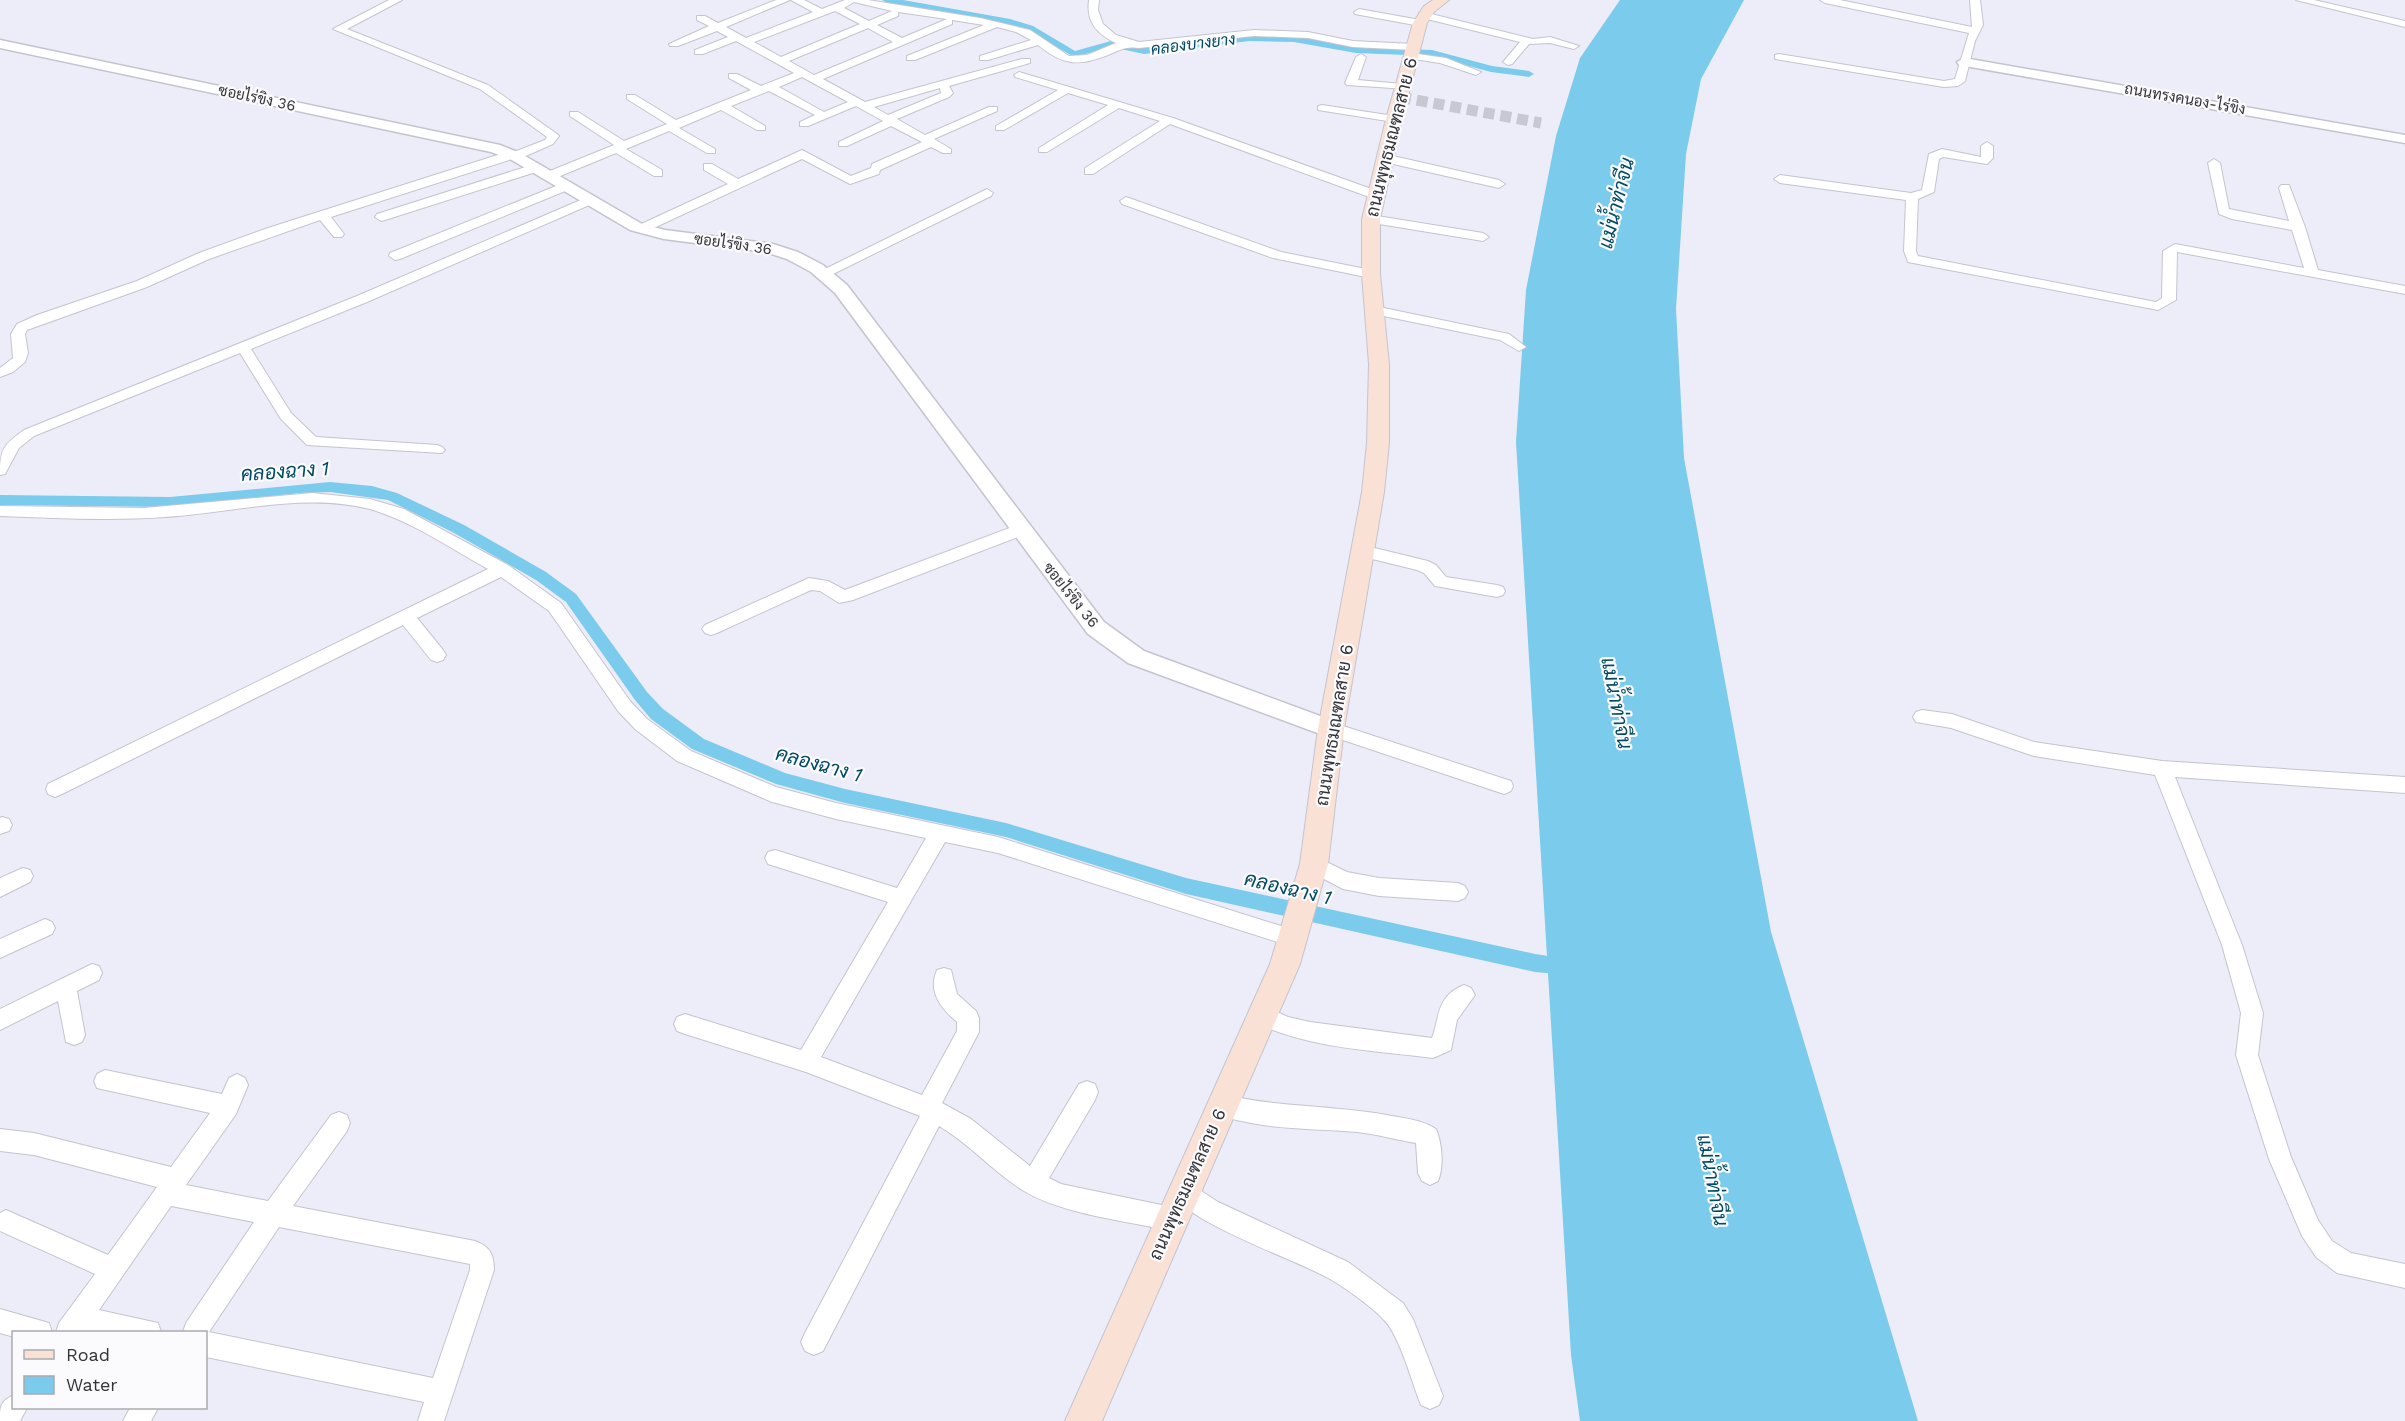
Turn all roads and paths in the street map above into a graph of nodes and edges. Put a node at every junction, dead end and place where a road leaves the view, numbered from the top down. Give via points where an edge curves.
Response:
1 (397, 0) edge
2 (747, 0) edge
3 (785, 0) edge
4 (796, 0) edge
5 (1094, 0) edge
6 (1442, 0) edge
7 (1825, 0) edge
8 (1975, 0) edge
9 (2301, 0) edge
10 (852, 1) edge
11 (835, 7) junction
12 (764, 8) junction
13 (821, 12) junction
14 (1359, 12) dead end
15 (894, 14) dead end
16 (1424, 16) junction
17 (701, 18) dead end
18 (948, 22) dead end
19 (994, 24) junction
20 (2405, 24) edge
21 (867, 25) junction
22 (717, 27) junction
23 (1975, 31) junction
24 (1537, 34) dead end
25 (741, 40) junction
26 (1527, 40) junction
27 (1040, 41) junction
28 (902, 42) junction
29 (0, 44) edge
30 (674, 44) dead end
31 (1123, 44) junction
32 (1574, 46) dead end
33 (699, 52) dead end
34 (1412, 52) junction
35 (1361, 57) dead end
36 (1779, 57) dead end
37 (911, 58) dead end
38 (984, 58) dead end
39 (780, 61) junction
40 (1026, 61) dead end
41 (1508, 62) dead end
42 (1964, 62) junction
43 (1476, 72) dead end
44 (1019, 75) dead end
45 (733, 76) dead end
46 (809, 76) junction
47 (941, 85) junction
48 (1402, 87) junction
49 (766, 89) junction
50 (1068, 89) junction
51 (631, 97) dead end
52 (1347, 97) junction
53 (860, 104) junction
54 (1118, 104) junction
55 (722, 106) junction
56 (1322, 108) dead end
57 (993, 109) dead end
58 (574, 114) dead end
59 (824, 116) junction
60 (1394, 119) junction
61 (890, 120) junction
62 (1169, 120) junction
63 (804, 124) dead end
64 (673, 126) junction
65 (761, 128) dead end
66 (1000, 128) dead end
67 (2405, 138) edge
68 (928, 141) junction
69 (843, 144) dead end
70 (1987, 147) dead end
71 (620, 148) junction
72 (1043, 150) dead end
73 (711, 151) dead end
74 (947, 151) dead end
75 (513, 156) junction
76 (1384, 158) junction
77 (2214, 164) dead end
78 (708, 167) dead end
79 (1089, 171) dead end
80 (542, 172) junction
81 (658, 173) dead end
82 (1780, 179) dead end
83 (737, 183) junction
84 (1499, 184) dead end
85 (566, 186) junction
86 (2285, 188) dead end
87 (987, 193) dead end
88 (1376, 195) junction
89 (1912, 197) junction
90 (590, 200) junction
91 (1126, 201) dead end
92 (322, 214) junction
93 (381, 217) dead end
94 (1371, 219) junction
95 (2299, 227) junction
96 (641, 229) junction
97 (338, 234) dead end
98 (1483, 237) dead end
99 (395, 256) dead end
100 (824, 273) junction
101 (2312, 273) junction
102 (1371, 274) junction
103 (2405, 290) edge
104 (1374, 310) junction
105 (243, 347) junction
106 (1519, 347) dead end
107 (0, 373) edge
108 (437, 450) dead end
109 (0, 470) edge
110 (0, 511) edge
111 (1020, 530) junction
112 (1362, 551) junction
113 (502, 569) junction
114 (1497, 591) dead end
115 (406, 617) junction
116 (711, 629) dead end
117 (437, 655) dead end
118 (1922, 717) dead end
119 (1331, 729) junction
120 (2162, 769) junction
121 (2405, 785) edge
122 (1504, 786) dead end
123 (55, 789) dead end
124 (939, 834) junction
125 (775, 858) dead end
126 (1314, 864) junction
127 (23, 876) dead end
128 (0, 888) edge
129 (1458, 892) dead end
130 (902, 898) junction
131 (1298, 925) junction
132 (45, 928) dead end
133 (0, 949) edge
134 (92, 974) dead end
135 (944, 977) dead end
136 (66, 987) junction
137 (1464, 995) dead end
138 (1262, 1015) junction
139 (0, 1020) edge
140 (685, 1024) dead end
141 (74, 1035) dead end
142 (806, 1062) junction
143 (105, 1080) dead end
144 (1087, 1092) dead end
145 (1222, 1105) junction
146 (931, 1110) junction
147 (339, 1123) dead end
148 (0, 1140) edge
149 (1430, 1173) dead end
150 (1033, 1183) junction
151 (171, 1187) junction
152 (1177, 1205) junction
153 (273, 1214) junction
154 (6, 1222) dead end
155 (112, 1269) junction
156 (2405, 1276) edge
157 (0, 1321) edge
158 (73, 1325) edge
159 (36, 1331) edge
160 (138, 1331) edge
161 (196, 1331) edge
162 (814, 1342) dead end
163 (207, 1344) edge
164 (441, 1393) junction
165 (1430, 1396) dead end
166 (431, 1421) edge
167 (1083, 1421) edge

1 - 75 street via 338,29 484,87 553,136 549,142
2 - 12 street
3 - 12 street
4 - 13 street
5 - 31 street via 1093,13 1098,25
6 - 16 main road
7 - 23 street
8 - 23 street
9 - 20 street
10 - 11 street
10 - 19 street
11 - 13 street
11 - 21 street
12 - 22 street
13 - 25 street
14 - 16 street
15 - 21 street
16 - 24 street
16 - 26 street
16 - 34 main road, ถนนพุทธมณฑลสาย 6
17 - 22 street
18 - 28 street
19 - 27 street via 1022,31
19 - 37 street
21 - 28 street
21 - 39 street
22 - 25 street
22 - 30 street
23 - 42 street
25 - 33 street
25 - 39 street
26 - 32 street
26 - 41 street
27 - 31 street via 1068,59
27 - 38 street
28 - 46 street
29 - 75 street, ซอยไร่ขิง 36 via 483,146
31 - 34 street via 1254,33 1308,35
34 - 43 street
34 - 48 main road, ถนนพุทธมณฑลสาย 6
35 - 52 street
36 - 42 street via 1949,84 1959,83
39 - 46 street
40 - 47 street
42 - 67 street, ถนนทรงคนอง-ไร่ขิง
44 - 50 street
45 - 49 street
46 - 49 street
46 - 53 street
47 - 53 street
47 - 61 street via 947,90 945,95
48 - 52 street
48 - 60 main road, ถนนพุทธมณฑลสาย 6
49 - 55 street
49 - 59 street
50 - 54 street
50 - 66 street
51 - 64 street
52 - 56 street
52 - 60 street
53 - 59 street
53 - 61 street
54 - 62 street
54 - 72 street
55 - 64 street
55 - 65 street
57 - 68 street
58 - 71 street
59 - 63 street
60 - 76 main road, ถนนพุทธมณฑลสาย 6
61 - 68 street
61 - 69 street
62 - 79 street
62 - 88 street
64 - 71 street
64 - 73 street
68 - 74 street
68 - 83 street via 850,180 802,154 768,165
70 - 89 street via 1987,158 1983,161 1942,153 1933,157 1928,192
71 - 80 street
71 - 81 street
75 - 80 street, ซอยไร่ขิง 36
75 - 92 street
76 - 84 street
76 - 88 main road, ถนนพุทธมณฑลสาย 6
77 - 95 street via 2223,211
78 - 83 street
80 - 85 street, ซอยไร่ขิง 36
80 - 93 street
82 - 89 street
83 - 96 street
85 - 90 street, ซอยไร่ขิง 36
85 - 99 street
86 - 95 street
87 - 100 street
88 - 94 main road, ถนนพุทธมณฑลสาย 6
89 - 101 street via 1913,259 2141,304 2158,306 2169,300 2169,251 2175,248
90 - 96 street, ซอยไร่ขิง 36
90 - 105 street
91 - 102 street via 1278,255
92 - 97 street
92 - 107 street via 22,327 18,334 21,360
94 - 98 street
94 - 102 main road, ถนนพุทธมณฑลสาย 6
95 - 101 street
96 - 100 street, ซอยไร่ขิง 36 via 654,234 763,246 784,252
100 - 111 street, ซอยไร่ขิง 36 via 841,289
101 - 103 street
102 - 104 main road, ถนนพุทธมณฑลสาย 6
104 - 106 street via 1504,337
104 - 112 main road, ถนนพุทธมณฑลสาย 6 via 1379,364 1378,443
105 - 108 street via 286,416 312,442
105 - 109 street via 29,433 13,445
110 - 113 street via 164,512 295,498 344,499 398,513
111 - 116 street via 847,596 839,597 824,585 809,584
111 - 119 street, ซอยไร่ขิง 36 via 1096,628 1136,657
112 - 114 street via 1422,565 1441,582
112 - 119 main road, ถนนพุทธมณฑลสาย 6
113 - 115 street
113 - 124 street via 555,607 624,706 684,756 771,794
115 - 117 street
115 - 123 street
118 - 120 street via 1975,727 2034,749
119 - 122 street
119 - 126 main road, ถนนพุทธมณฑลสาย 6
120 - 121 street
120 - 156 street via 2232,945 2252,1013 2247,1056 2280,1159 2310,1228 2324,1249 2346,1264
124 - 130 street
124 - 131 street via 998,845
125 - 130 street
126 - 129 street via 1343,880
126 - 131 main road, ถนนพุทธมณฑลสาย 6
127 - 128 street
130 - 142 street
131 - 138 main road, ถนนพุทธมณฑลสาย 6
132 - 133 street
134 - 136 street
135 - 146 street via 947,999 968,1018 968,1032
136 - 139 street
136 - 141 street
137 - 138 street via 1446,1019 1443,1044 1433,1048 1310,1032
138 - 145 main road, ถนนพุทธมณฑลสาย 6
140 - 142 street
142 - 146 street
143 - 151 street via 233,1096
144 - 150 street
145 - 149 street via 1246,1112 1419,1131 1428,1137
145 - 152 main road, ถนนพุทธมณฑลสาย 6
146 - 150 street via 963,1127
146 - 162 street
147 - 153 street
148 - 151 street via 34,1144
150 - 152 street via 1060,1195
151 - 153 street
151 - 155 street
152 - 165 street via 1210,1210 1339,1271 1394,1311
152 - 167 main road, ถนนพุทธมณฑลสาย 6
153 - 161 street
153 - 164 street via 475,1253 482,1258 482,1270
154 - 155 street
155 - 158 street
157 - 159 street
158 - 160 street
163 - 164 street
164 - 166 street

